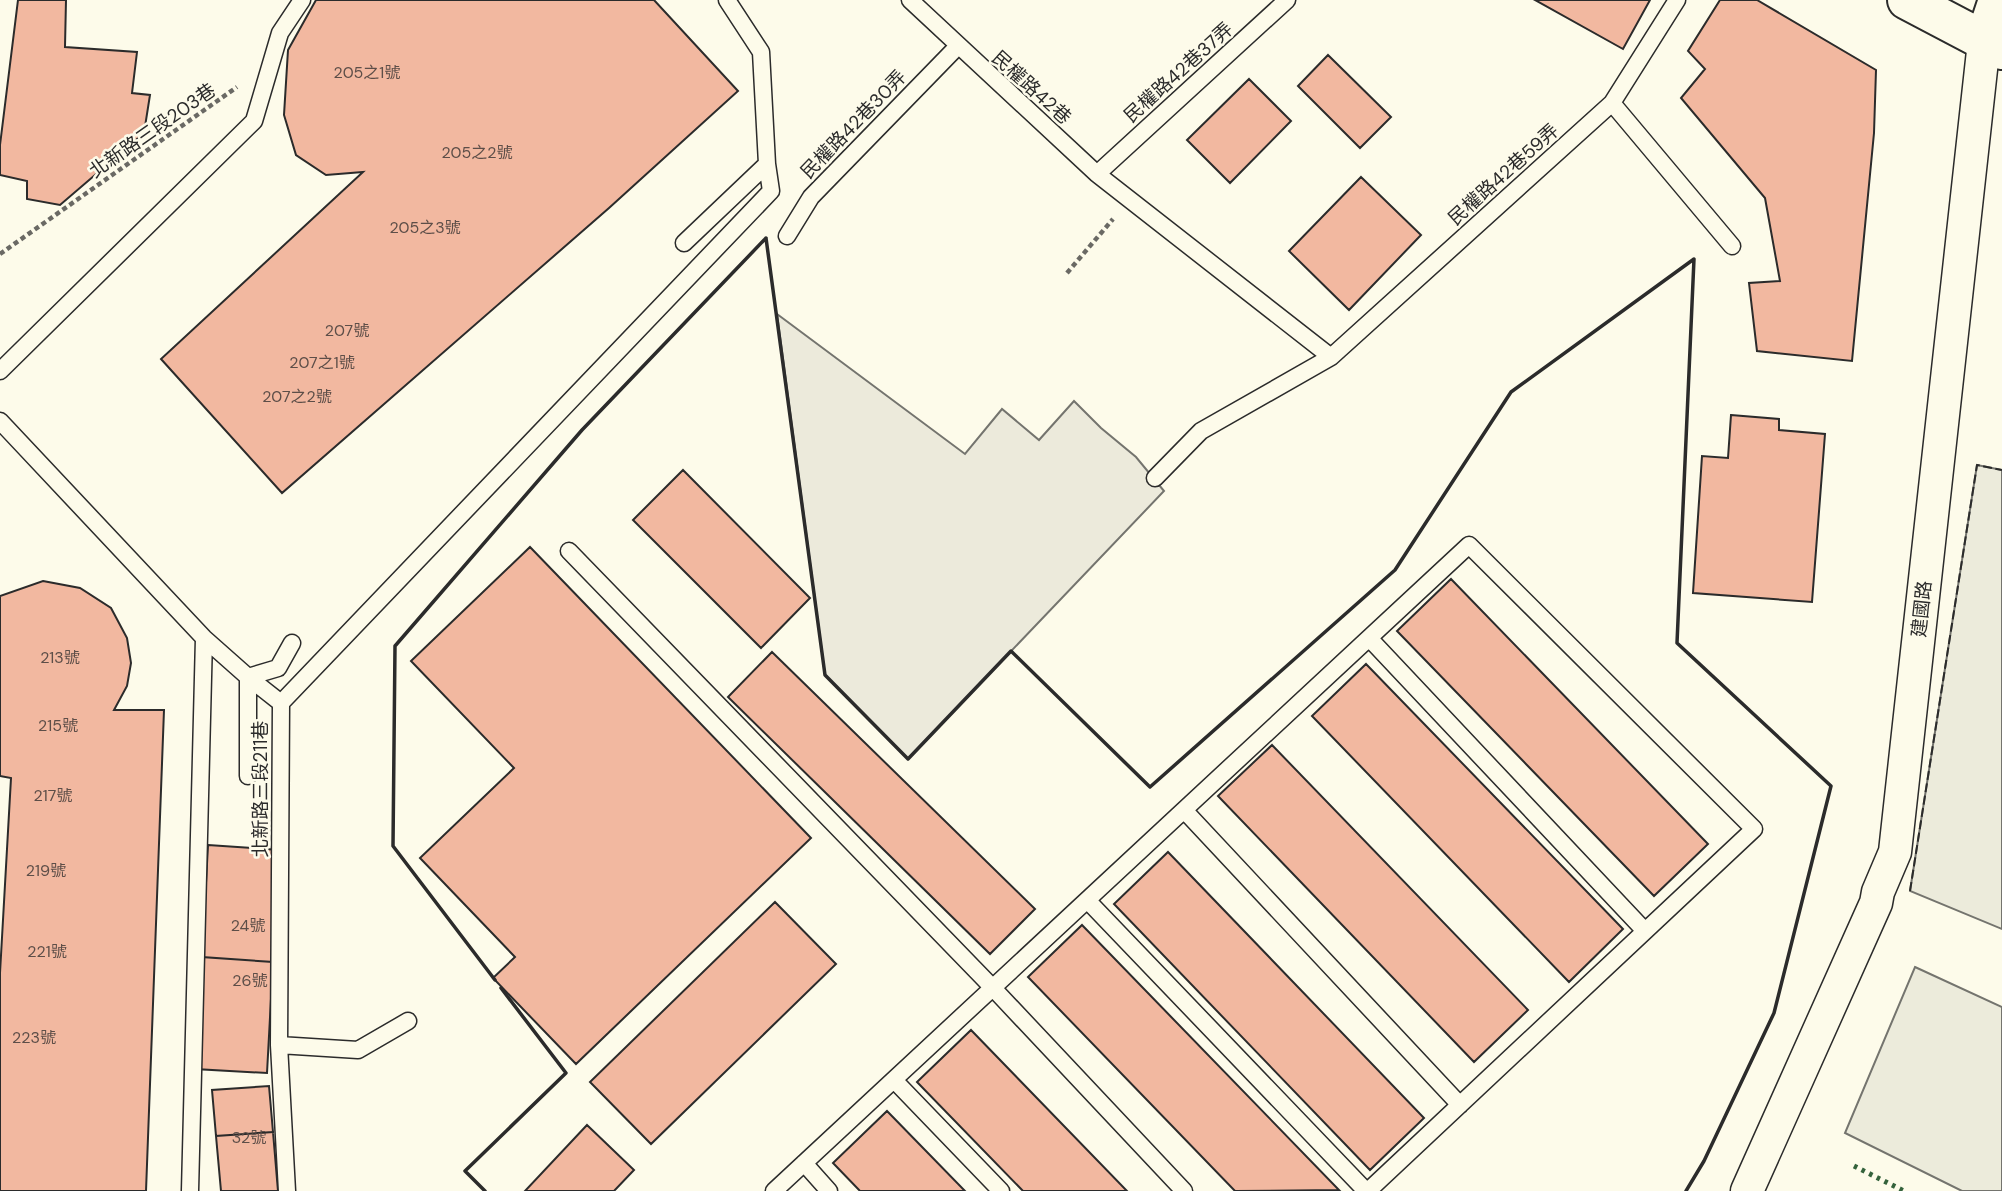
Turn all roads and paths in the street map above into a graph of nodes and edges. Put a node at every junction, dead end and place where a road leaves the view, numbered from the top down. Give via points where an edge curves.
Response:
1 (302, 0) edge
2 (727, 0) edge
3 (910, 0) edge
4 (1287, 0) edge
5 (1677, 0) edge
6 (1907, 0) edge
7 (1998, 0) edge
8 (1993, 46) edge
9 (957, 47) junction
10 (237, 87) dead end
11 (1612, 103) junction
12 (767, 164) junction
13 (1097, 174) junction
14 (1130, 200) junction
15 (787, 236) dead end
16 (684, 243) dead end
17 (1732, 246) dead end
18 (0, 254) edge
19 (1067, 273) dead end
20 (1331, 358) junction
21 (0, 371) edge
22 (0, 421) edge
23 (1155, 478) dead end
24 (569, 551) dead end
25 (204, 638) junction
26 (1369, 638) junction
27 (292, 643) dead end
28 (248, 677) junction
29 (281, 703) junction
30 (247, 776) dead end
31 (1184, 810) junction
32 (1087, 900) junction
33 (1645, 931) junction
34 (993, 988) junction
35 (408, 1021) dead end
36 (279, 1045) junction
37 (894, 1080) junction
38 (1460, 1105) junction
39 (804, 1163) junction
40 (190, 1191) edge
41 (287, 1191) edge
42 (774, 1191) edge
43 (829, 1191) edge
44 (1001, 1191) edge
45 (1184, 1191) edge
46 (1367, 1191) edge
47 (1746, 1191) edge

1 - 21 lane via 280,33 254,121
2 - 12 lane via 761,52
3 - 9 lane, 民權路42巷
4 - 13 lane, 民權路42巷37弄
5 - 11 lane, 民權路42巷59弄
6 - 8 street
7 - 8 street, 建國路
8 - 47 street, 建國路 via 1895,852
9 - 13 lane, 民權路42巷
9 - 15 lane, 民權路42巷30弄 via 811,197
10 - 18 path, 北新路三段203巷
11 - 17 lane
11 - 20 lane, 民權路42巷59弄
12 - 16 lane
12 - 29 lane via 771,191
13 - 14 lane, 民權路42巷
14 - 19 path
14 - 20 lane, 民權路42巷
20 - 23 lane, 民權路42巷59弄 via 1201,431
22 - 25 lane, 北新路三段211巷
24 - 34 lane
25 - 28 lane, 北新路三段211巷
25 - 40 lane
26 - 31 lane
26 - 33 lane
26 - 33 lane via 1469,545 1754,829
27 - 28 lane via 278,668
28 - 29 lane, 北新路三段211巷
28 - 30 lane
29 - 36 lane, 北新路三段211巷
31 - 32 lane
31 - 38 lane
32 - 34 lane
32 - 46 lane
33 - 38 lane
34 - 37 lane
34 - 45 lane
35 - 36 lane via 358,1050
36 - 41 lane, 北新路三段211巷
37 - 39 lane
37 - 44 lane
38 - 46 lane
39 - 42 lane
39 - 43 lane

